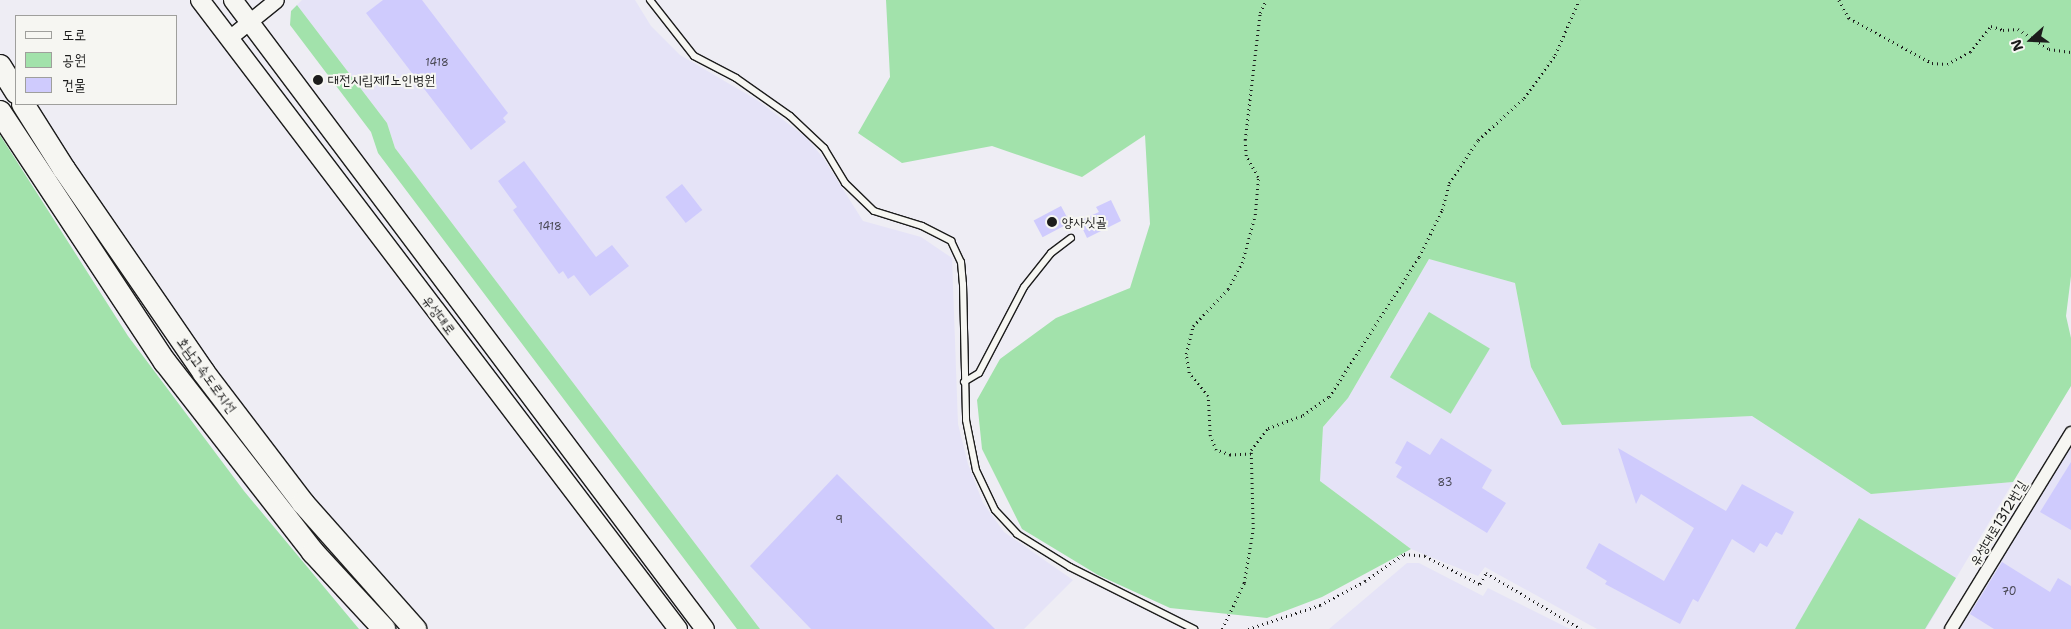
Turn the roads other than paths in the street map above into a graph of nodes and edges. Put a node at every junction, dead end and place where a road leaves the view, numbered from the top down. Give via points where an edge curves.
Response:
1 (200, 0) edge
2 (233, 0) edge
3 (276, 0) edge
4 (650, 0) edge
5 (250, 22) junction
6 (229, 38) junction
7 (0, 66) edge
8 (15, 90) edge
9 (24, 105) edge
10 (0, 112) edge
11 (1071, 238) dead end
12 (964, 382) junction
13 (2071, 433) edge
14 (384, 629) edge
15 (415, 629) edge
16 (678, 629) edge
17 (705, 629) edge
18 (1194, 629) edge
19 (1952, 629) edge

1 - 6 main road, 유성대로
2 - 5 main road, 유성대로
3 - 5 street
4 - 12 lane via 694,56 736,78 790,116 824,148 846,183 874,211 922,226 951,241 961,262
5 - 6 street
5 - 17 main road, 유성대로
6 - 16 main road, 유성대로
7 - 8 highway
9 - 15 highway, 호남고속도로지선 via 204,373 303,503
10 - 14 highway, 호남고속도로지선 via 165,362 313,552
11 - 12 lane via 1052,253 1024,287 979,372
12 - 18 lane via 966,420 976,470 995,510 1017,534 1070,567
13 - 19 street, 유성대로1312번길

